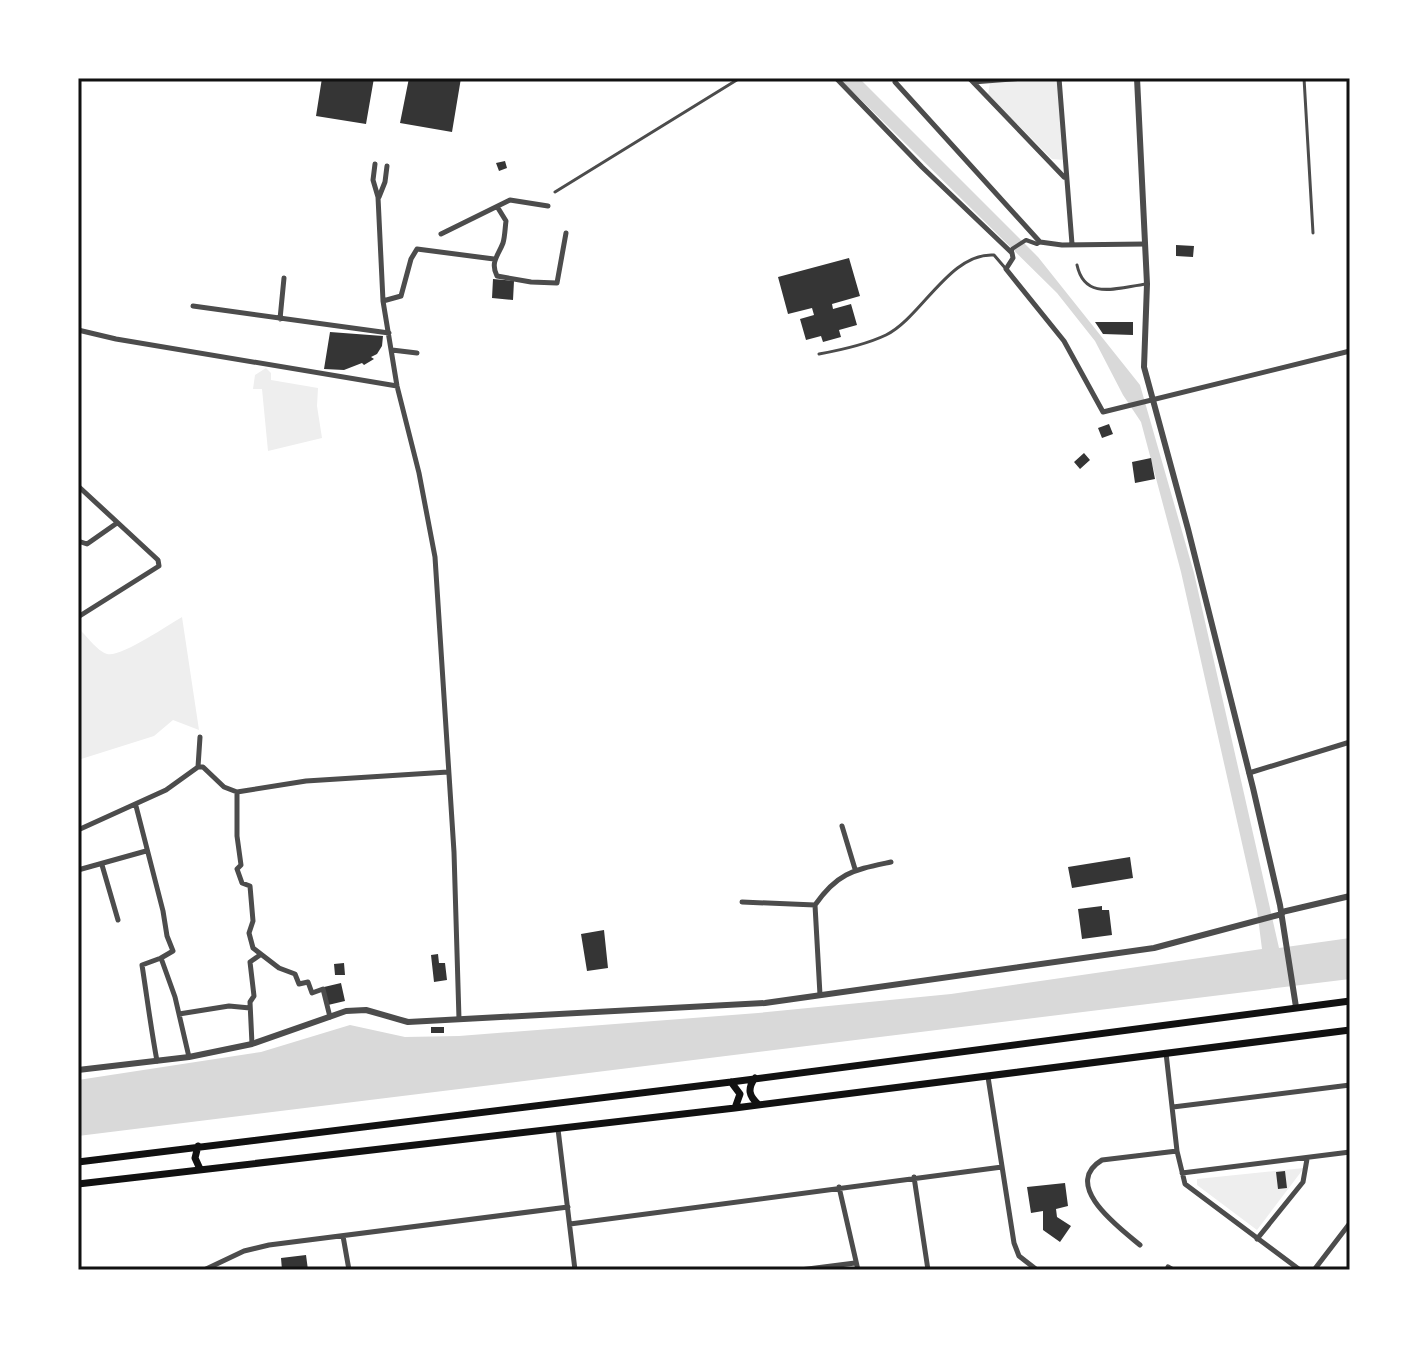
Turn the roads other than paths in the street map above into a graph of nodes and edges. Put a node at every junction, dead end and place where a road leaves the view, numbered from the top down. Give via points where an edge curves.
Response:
1 (740, 78) edge
2 (836, 78) edge
3 (1023, 78) edge
4 (1059, 78) edge
5 (1137, 78) edge
6 (1304, 78) edge
7 (971, 80) edge
8 (895, 82) dead end
9 (375, 164) dead end
10 (387, 166) dead end
11 (1066, 178) junction
12 (555, 192) dead end
13 (378, 197) junction
14 (548, 206) dead end
15 (498, 208) junction
16 (566, 233) dead end
17 (1313, 233) dead end
18 (441, 234) dead end
19 (1040, 242) junction
20 (1072, 244) junction
21 (1145, 244) junction
22 (1012, 251) junction
23 (494, 259) junction
24 (1077, 265) dead end
25 (1006, 269) junction
26 (284, 278) dead end
27 (1147, 284) junction
28 (383, 301) junction
29 (193, 306) dead end
30 (280, 319) junction
31 (78, 330) edge
32 (389, 333) junction
33 (392, 350) junction
34 (1350, 351) edge
35 (417, 353) dead end
36 (819, 354) dead end
37 (397, 386) junction
38 (1153, 398) junction
39 (78, 486) edge
40 (117, 523) junction
41 (78, 541) edge
42 (78, 617) edge
43 (200, 737) dead end
44 (1350, 742) edge
45 (198, 767) junction
46 (448, 772) junction
47 (1249, 773) junction
48 (237, 792) junction
49 (136, 806) junction
50 (842, 826) dead end
51 (78, 830) edge
52 (146, 851) junction
53 (891, 862) dead end
54 (102, 865) junction
55 (855, 869) junction
56 (78, 870) edge
57 (1350, 896) edge
58 (742, 902) dead end
59 (815, 905) junction
60 (1280, 917) junction
61 (118, 920) dead end
62 (260, 955) junction
63 (161, 958) junction
64 (820, 995) junction
65 (1350, 1001) edge
66 (1295, 1003) junction
67 (250, 1008) junction
68 (179, 1014) junction
69 (330, 1017) junction
70 (459, 1019) junction
71 (1350, 1030) edge
72 (252, 1044) junction
73 (1166, 1053) junction
74 (189, 1057) junction
75 (157, 1061) junction
76 (78, 1070) edge
77 (988, 1077) junction
78 (755, 1078) junction
79 (731, 1082) junction
80 (1350, 1085) edge
81 (758, 1104) junction
82 (1173, 1107) junction
83 (735, 1108) junction
84 (558, 1129) junction
85 (198, 1146) junction
86 (1177, 1151) junction
87 (1350, 1152) edge
88 (1307, 1159) junction
89 (78, 1162) edge
90 (1002, 1167) junction
91 (200, 1169) junction
92 (1182, 1173) junction
93 (914, 1177) junction
94 (78, 1184) edge
95 (839, 1187) junction
96 (568, 1207) junction
97 (1350, 1223) edge
98 (570, 1224) junction
99 (343, 1236) junction
100 (1257, 1239) junction
101 (1140, 1245) dead end
102 (856, 1267) edge
103 (204, 1270) edge
104 (349, 1270) edge
105 (575, 1270) edge
106 (800, 1270) edge
107 (928, 1270) edge
108 (1037, 1270) edge
109 (1300, 1270) edge
110 (1314, 1270) edge

1 - 12 lane
2 - 22 street
3 - 7 street
4 - 11 street
5 - 21 street
6 - 17 lane
7 - 11 street
8 - 19 street
9 - 13 street
10 - 13 street
11 - 20 street
13 - 28 street
14 - 15 street via 510,200
15 - 18 street
15 - 23 street via 506,221
16 - 23 street via 555,284 497,276
19 - 20 street
19 - 22 street via 1026,240
20 - 21 street
21 - 27 street
22 - 25 street
23 - 28 street via 417,249 401,296
24 - 27 lane via 1083,282 1094,289
25 - 36 lane via 994,255 977,256 885,335
25 - 38 street via 1064,341 1103,412
26 - 30 street
27 - 38 street via 1143,359
28 - 32 street
29 - 30 street
30 - 32 street
31 - 37 street
32 - 33 street
33 - 35 street
33 - 37 street
34 - 38 street
37 - 46 street via 435,557
38 - 47 street
39 - 40 street
40 - 41 street via 87,544
40 - 42 street via 159,566
43 - 45 street
44 - 47 street
45 - 48 street
45 - 49 street
46 - 48 street via 306,781
46 - 70 street
47 - 60 street
48 - 62 street via 237,869 242,883 250,886 249,933
49 - 51 street
49 - 52 street
50 - 55 street
52 - 54 street
52 - 63 street via 173,951
53 - 55 street
54 - 56 street
54 - 61 street
55 - 59 street
57 - 60 street
58 - 59 street
59 - 64 street
60 - 64 street via 1154,948
60 - 66 street
62 - 67 street via 250,962
62 - 69 street via 294,973 299,984 308,982 312,993 323,989
63 - 68 street
63 - 75 street via 142,965
64 - 70 street via 765,1003
65 - 66 main road
66 - 78 main road
67 - 68 street
67 - 72 street
68 - 74 street
69 - 70 street via 366,1010 408,1022
69 - 72 street
71 - 73 main road
72 - 74 street
73 - 77 main road
73 - 82 street
74 - 75 street
75 - 76 street
77 - 81 main road
77 - 90 street
78 - 79 main road
78 - 81 main road via 749,1092
79 - 83 main road via 740,1094
79 - 85 main road
80 - 82 street
81 - 83 main road
82 - 86 street
83 - 84 main road
84 - 91 main road
84 - 96 street
85 - 89 main road
85 - 91 main road via 195,1158
86 - 92 street
86 - 101 street via 1102,1160 1089,1175 1100,1210
87 - 88 street
88 - 92 street
88 - 100 street via 1303,1182
90 - 93 street
90 - 108 street via 1015,1249
91 - 94 main road
92 - 100 street via 1188,1186
93 - 95 street
93 - 107 street
95 - 98 street
95 - 102 street
96 - 98 street
96 - 99 street
97 - 110 street
98 - 105 street
99 - 103 street via 244,1251
99 - 104 street
100 - 109 street
102 - 106 street

